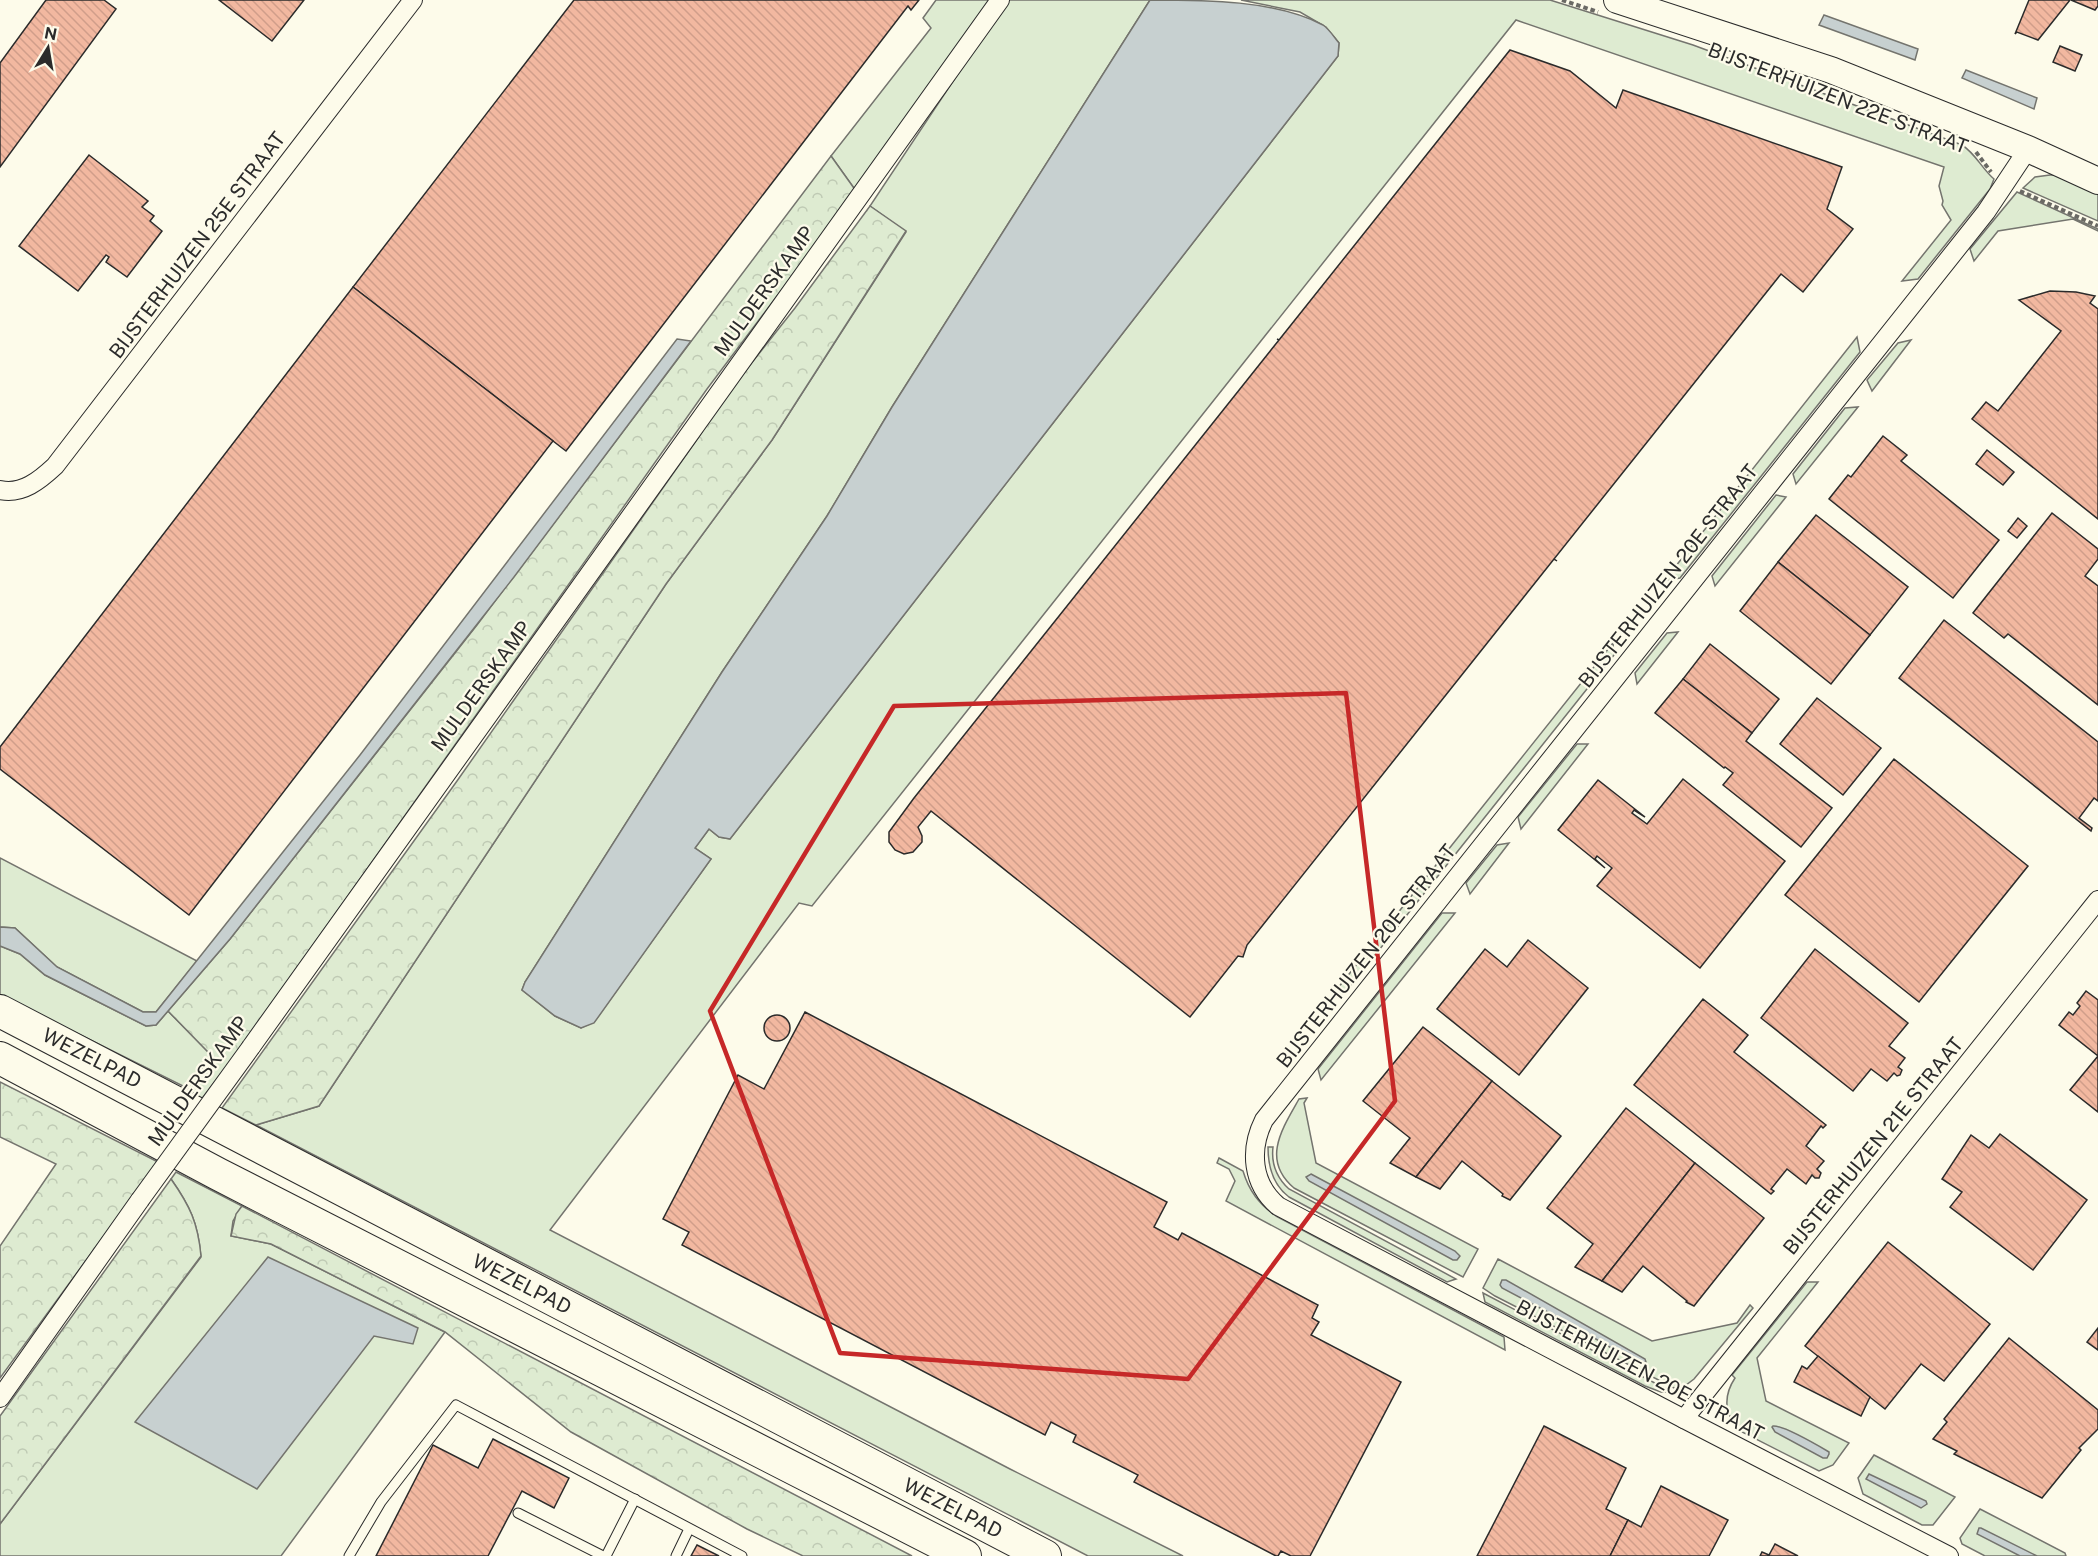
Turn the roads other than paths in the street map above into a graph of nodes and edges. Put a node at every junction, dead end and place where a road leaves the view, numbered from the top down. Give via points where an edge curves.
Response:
1 (413, 0) edge
2 (1000, 0) edge
3 (1611, 7) edge
4 (2028, 149) junction
5 (2098, 181) edge
6 (0, 490) edge
7 (2098, 900) edge
8 (0, 1011) edge
9 (0, 1058) edge
10 (0, 1398) edge
11 (1684, 1419) junction
12 (635, 1500) junction
13 (518, 1513) dead end
14 (689, 1529) junction
15 (349, 1556) edge
16 (605, 1556) edge
17 (676, 1556) edge
18 (742, 1556) edge
19 (965, 1556) edge
20 (1045, 1556) edge
21 (1950, 1556) edge

1 - 6 street, BIJSTERHUIZEN 25E STRAAT via 55,466 34,485 8,492
2 - 10 street, MULDERSKAMP, bridge
3 - 4 main road, BIJSTERHUIZEN 22E STRAAT via 1831,70
4 - 5 main road, BIJSTERHUIZEN 22E STRAAT
4 - 11 street, BIJSTERHUIZEN 20E STRAAT via 1986,212 1264,1120 1255,1143 1259,1180 1278,1206
7 - 11 street, BIJSTERHUIZEN 21E STRAAT
8 - 20 highway, WEZELPAD
9 - 19 highway, WEZELPAD via 218,1174
11 - 21 street, BIJSTERHUIZEN 20E STRAAT
12 - 14 lane
12 - 15 lane via 456,1404 381,1502
12 - 16 lane
13 - 16 lane
14 - 17 lane
14 - 18 lane

